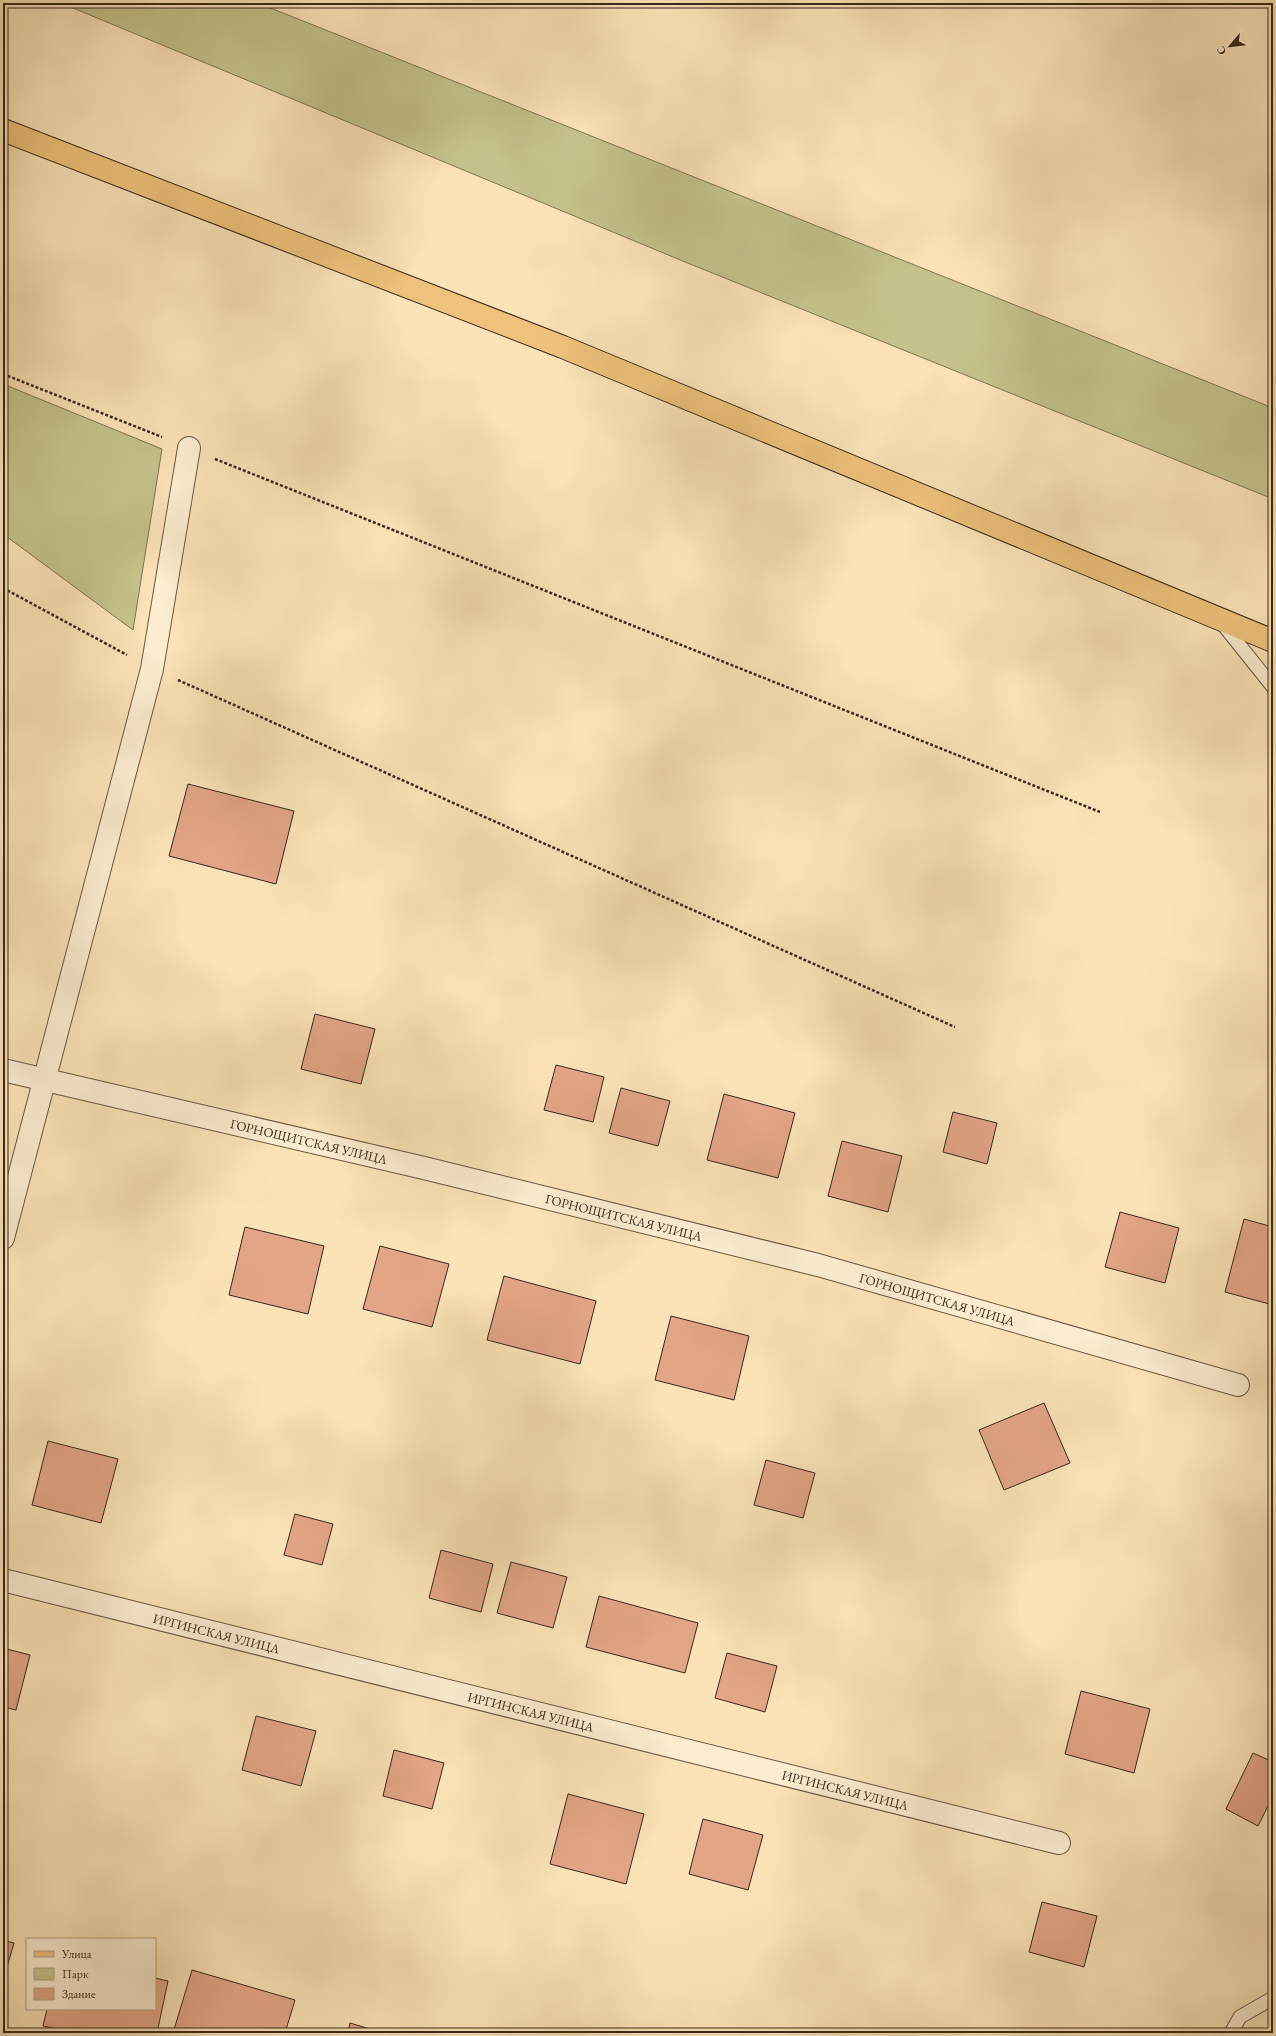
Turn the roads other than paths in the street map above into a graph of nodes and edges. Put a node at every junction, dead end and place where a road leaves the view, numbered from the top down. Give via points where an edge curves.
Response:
1 (3, 130) edge
2 (190, 448) road end
3 (1219, 619) junction
4 (1273, 641) edge
5 (1273, 687) edge
6 (3, 1070) edge
7 (43, 1081) junction
8 (3, 1238) edge
9 (1238, 1385) dead end
10 (3, 1580) edge
11 (1059, 1843) dead end
12 (1273, 1998) edge
13 (1231, 2033) edge

1 - 3 main road via 563,347
2 - 7 street via 152,669
3 - 4 main road
3 - 5 lane
6 - 7 street, ГОРНОЩИТСКАЯ УЛИЦА
7 - 8 street
7 - 9 street, ГОРНОЩИТСКАЯ УЛИЦА via 424,1168 818,1264
10 - 11 street, ИРГИНСКАЯ УЛИЦА
12 - 13 lane via 1240,2016

